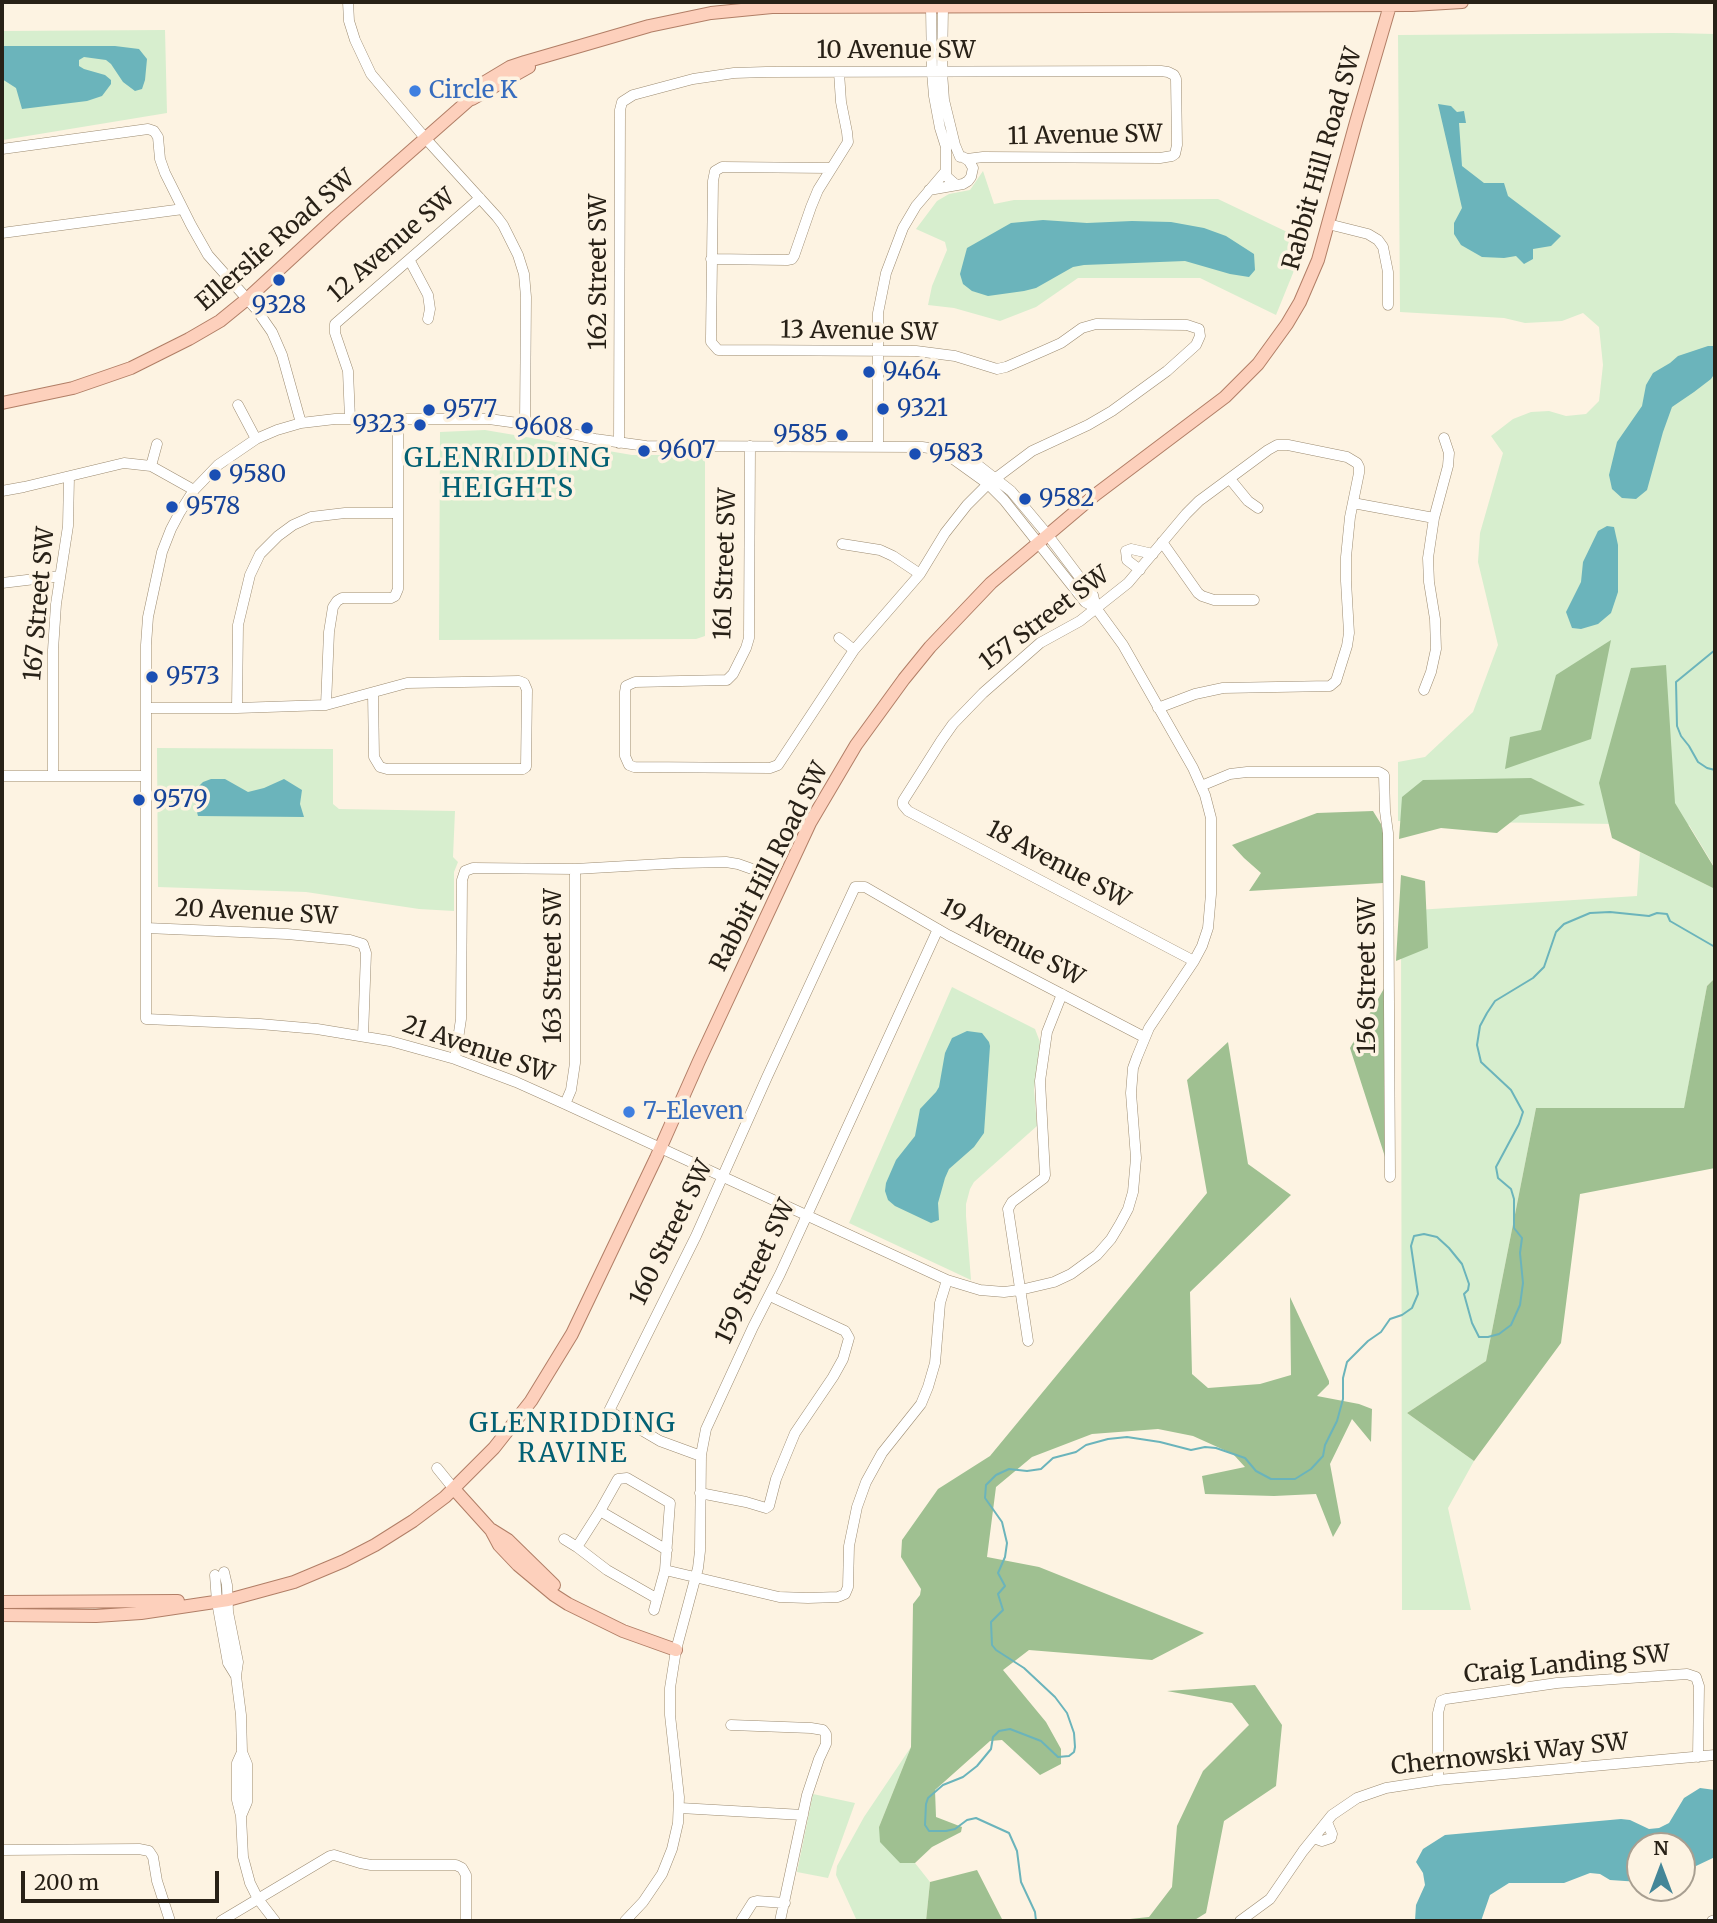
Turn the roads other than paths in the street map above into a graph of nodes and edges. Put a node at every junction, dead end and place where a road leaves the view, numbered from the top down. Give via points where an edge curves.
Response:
1 (348, 2) edge
2 (1462, 2) edge
3 (1391, 3) edge
4 (937, 6) junction
5 (839, 72) junction
6 (937, 72) junction
7 (622, 102) joint
8 (426, 139) junction
9 (2, 149) edge
10 (1175, 154) joint
11 (964, 158) junction
12 (995, 159) junction
13 (946, 167) junction
14 (830, 168) junction
15 (973, 173) junction
16 (956, 184) junction
17 (929, 190) junction
18 (480, 198) junction
19 (183, 209) junction
20 (1328, 224) junction
21 (2, 233) edge
22 (712, 259) junction
23 (410, 261) junction
24 (247, 299) junction
25 (1388, 305) dead end
26 (428, 319) dead end
27 (877, 350) junction
28 (4, 402) edge
29 (238, 405) dead end
30 (350, 419) junction
31 (398, 419) junction
32 (301, 423) junction
33 (525, 424) junction
34 (1444, 438) dead end
35 (256, 439) junction
36 (619, 443) junction
37 (157, 444) dead end
38 (750, 446) junction
39 (878, 446) junction
40 (151, 466) junction
41 (69, 477) junction
42 (1230, 479) junction
43 (992, 481) junction
44 (2, 491) edge
45 (194, 491) junction
46 (1353, 503) junction
47 (1258, 508) dead end
48 (398, 513) junction
49 (1434, 518) junction
50 (951, 525) junction
51 (960, 533) dead end
52 (1043, 538) junction
53 (1163, 542) junction
54 (842, 544) dead end
55 (1153, 554) junction
56 (1140, 570) junction
57 (920, 573) junction
58 (60, 576) junction
59 (2, 583) edge
60 (1254, 600) dead end
61 (1096, 608) junction
62 (839, 638) dead end
63 (854, 650) junction
64 (1424, 690) dead end
65 (373, 693) junction
66 (326, 705) junction
67 (146, 708) junction
68 (237, 708) junction
69 (1158, 708) junction
70 (2, 776) edge
71 (53, 776) junction
72 (146, 776) junction
73 (1201, 786) junction
74 (903, 805) joint
75 (575, 869) junction
76 (755, 870) dead end
77 (860, 886) joint
78 (146, 928) junction
79 (938, 929) junction
80 (1194, 961) junction
81 (1062, 994) junction
82 (363, 1036) junction
83 (1144, 1037) junction
84 (455, 1059) junction
85 (565, 1104) junction
86 (660, 1148) junction
87 (723, 1177) junction
88 (1390, 1177) dead end
89 (806, 1215) junction
90 (947, 1280) junction
91 (1020, 1290) junction
92 (770, 1296) junction
93 (1028, 1342) dead end
94 (701, 1456) junction
95 (437, 1468) dead end
96 (454, 1489) junction
97 (700, 1493) junction
98 (600, 1511) junction
99 (564, 1539) dead end
100 (577, 1548) junction
101 (667, 1550) junction
102 (665, 1570) junction
103 (219, 1573) dead end
104 (695, 1578) junction
105 (656, 1598) junction
106 (223, 1601) junction
107 (2, 1602) edge
108 (127, 1602) junction
109 (654, 1610) dead end
110 (2, 1615) edge
111 (35, 1617) junction
112 (676, 1650) junction
113 (731, 1725) dead end
114 (1715, 1755) edge
115 (1699, 1757) junction
116 (1438, 1780) junction
117 (680, 1808) junction
118 (803, 1815) junction
119 (2, 1850) edge
120 (257, 1899) junction
121 (785, 1903) junction
122 (170, 1921) edge
123 (221, 1921) edge
124 (275, 1921) edge
125 (466, 1921) edge
126 (625, 1921) edge
127 (741, 1921) edge
128 (780, 1921) edge
129 (1240, 1921) edge

1 - 8 street via 355,40 371,74
2 - 3 main road, Ellerslie Road SW
3 - 4 main road, Ellerslie Road SW
3 - 20 main road, Rabbit Hill Road SW
4 - 6 street
4 - 8 main road, Ellerslie Road SW via 772,7 649,26 548,56 469,100
5 - 6 street, 10 Avenue SW
5 - 7 street, 10 Avenue SW via 723,75 665,85
5 - 14 street via 848,142
6 - 10 street, 10 Avenue SW via 1161,71 1174,75
6 - 11 street via 955,145
6 - 13 street via 937,113
7 - 36 street, 162 Street SW
8 - 18 street
8 - 24 main road, Ellerslie Road SW
9 - 19 street via 148,129 158,137 160,159
10 - 12 street, 11 Avenue SW via 1168,158
11 - 12 street, 11 Avenue SW
11 - 13 street via 954,158
11 - 15 street
12 - 15 street, 11 Avenue SW
13 - 16 street via 948,180
13 - 17 street
14 - 22 street via 792,259
14 - 22 street via 722,167 715,171
15 - 16 street via 965,183
16 - 17 street
17 - 27 street via 903,228 886,273
18 - 23 street, 12 Avenue SW
18 - 33 street via 503,225 524,274
19 - 21 street
19 - 24 street via 208,255
20 - 25 street via 1378,240 1388,272
20 - 52 main road, Rabbit Hill Road SW via 1300,302 1258,364 1224,397
22 - 27 street, 13 Avenue SW via 711,342 718,350
23 - 26 street via 428,295
23 - 30 street, 12 Avenue SW via 334,328 348,371
24 - 28 main road, Ellerslie Road SW via 189,339 131,368 73,388
24 - 32 street via 272,332
27 - 39 street
27 - 43 street, 13 Avenue SW via 941,353 997,369 1096,324 1199,329 1196,345 1167,371 1112,411 1041,446
29 - 35 street
30 - 31 street, 21 Avenue SW
30 - 32 street, 21 Avenue SW
31 - 33 street, 21 Avenue SW
31 - 48 street
32 - 35 street, 21 Avenue SW
33 - 36 street, 21 Avenue SW
34 - 49 street via 1448,466
35 - 45 street, 21 Avenue SW via 218,465
36 - 38 street, 21 Avenue SW
37 - 40 street
38 - 39 street, 21 Avenue SW
38 - 63 street, 161 Street SW via 749,638 742,657 730,678 723,681 629,683 625,692 625,756 629,765 778,765
39 - 43 street, 21 Avenue SW via 943,450 963,457
40 - 41 street via 124,463
40 - 45 street
41 - 44 street
41 - 58 street, 167 Street SW
42 - 46 street, 157 Street SW via 1268,450 1288,445 1357,463
42 - 47 street
42 - 53 street, 157 Street SW via 1186,514
43 - 50 street
43 - 52 street, 21 Avenue SW via 1004,500
45 - 67 street, 21 Avenue SW via 171,529 157,572 147,631
46 - 49 street
46 - 69 street via 1346,556 1349,632 1336,681 1330,686 1223,688
48 - 66 street via 395,596 342,598 333,607
48 - 68 street via 311,517 293,525 260,554 238,625
49 - 64 street via 1428,572 1436,649
50 - 51 street
50 - 57 street
52 - 61 street, 21 Avenue SW via 1085,602
52 - 86 main road, Rabbit Hill Road SW via 991,583 930,647 856,745 810,823
53 - 55 street, 157 Street SW
53 - 60 street via 1202,596
54 - 57 street via 880,550
55 - 56 street, 157 Street SW
55 - 56 street, 157 Street SW via 1126,551 1127,560
56 - 61 street, 157 Street SW
57 - 63 street
58 - 59 street
58 - 71 street, 167 Street SW via 53,650
61 - 69 street, 21 Avenue SW
61 - 74 street, 157 Street SW via 1040,643 982,693 929,757
62 - 63 street
65 - 65 street via 374,757 380,766 526,767 524,683 407,683
65 - 66 street
66 - 68 street
67 - 68 street
67 - 72 street, 21 Avenue SW
69 - 73 street, 21 Avenue SW
70 - 71 street
71 - 72 street
72 - 78 street, 21 Avenue SW
73 - 80 street, 21 Avenue SW via 1210,818 1210,906 1205,936
73 - 88 street, 156 Street SW via 1247,772 1384,775
74 - 80 street, 18 Avenue SW
75 - 76 street via 726,862
75 - 84 street via 465,871 461,880 461,1019
75 - 85 street, 163 Street SW via 575,1063
77 - 79 street, 19 Avenue SW
77 - 87 street, 160 Street SW via 853,891
78 - 82 street, 21 Avenue SW via 146,1019 280,1025
78 - 82 street, 20 Avenue SW via 287,933 363,944
79 - 81 street, 19 Avenue SW
79 - 89 street, 159 Street SW
80 - 83 street, 21 Avenue SW
81 - 83 street, 19 Avenue SW
81 - 91 street via 1047,1032 1040,1081 1045,1175 1008,1206
82 - 84 street, 21 Avenue SW
83 - 91 street, 21 Avenue SW via 1132,1080 1136,1170 1124,1217 1105,1247 1086,1264 1054,1282
84 - 85 street, 21 Avenue SW
85 - 86 street, 21 Avenue SW
86 - 87 street, 21 Avenue SW
86 - 96 main road, Rabbit Hill Road SW via 556,1362 519,1418
87 - 89 street, 21 Avenue SW
87 - 94 street, 160 Street SW via 609,1411 660,1441
89 - 90 street, 21 Avenue SW
89 - 92 street, 159 Street SW
90 - 91 street, 21 Avenue SW via 980,1290
90 - 104 street via 940,1303 935,1363 925,1395 866,1482 849,1546 847,1592 838,1597 779,1597
91 - 93 street
92 - 94 street, 159 Street SW via 706,1429
92 - 97 street via 840,1328 848,1334 848,1345 833,1377 795,1433 769,1506
94 - 97 street, 159 Street SW
95 - 96 street
96 - 106 main road, Rabbit Hill Road SW via 405,1526 344,1561 294,1582
96 - 112 main road via 499,1545 568,1604
97 - 104 street, 159 Street SW
98 - 100 street
98 - 101 street
98 - 101 street via 618,1479 627,1478 670,1503
99 - 100 street
100 - 105 street
101 - 102 street
102 - 104 street
102 - 105 street
103 - 106 street
104 - 112 street, 159 Street SW
105 - 109 street
106 - 108 main road, Rabbit Hill Road SW
106 - 111 main road, Rabbit Hill Road SW via 117,1615
106 - 120 street via 228,1663 236,1676 241,1715 237,1800 243,1857
107 - 108 main road, Rabbit Hill Road SW
108 - 111 main road via 109,1607 40,1609
110 - 111 main road, Rabbit Hill Road SW
112 - 117 street, 159 Street SW via 669,1698
113 - 118 street via 811,1728 826,1734
114 - 115 street, Chernowski Way SW
115 - 116 street, Chernowski Way SW
115 - 116 street, Craig Landing SW via 1699,1686 1692,1675 1557,1683 1441,1701
116 - 129 street, Chernowski Way SW via 1386,1788 1357,1798 1332,1815 1270,1899
117 - 118 street
117 - 126 street, 159 Street SW via 668,1861 652,1890
118 - 121 street
119 - 122 street via 149,1851
120 - 123 street
120 - 124 street
120 - 125 street via 330,1856 379,1865 456,1866 466,1875
121 - 127 street via 757,1900
121 - 128 street

